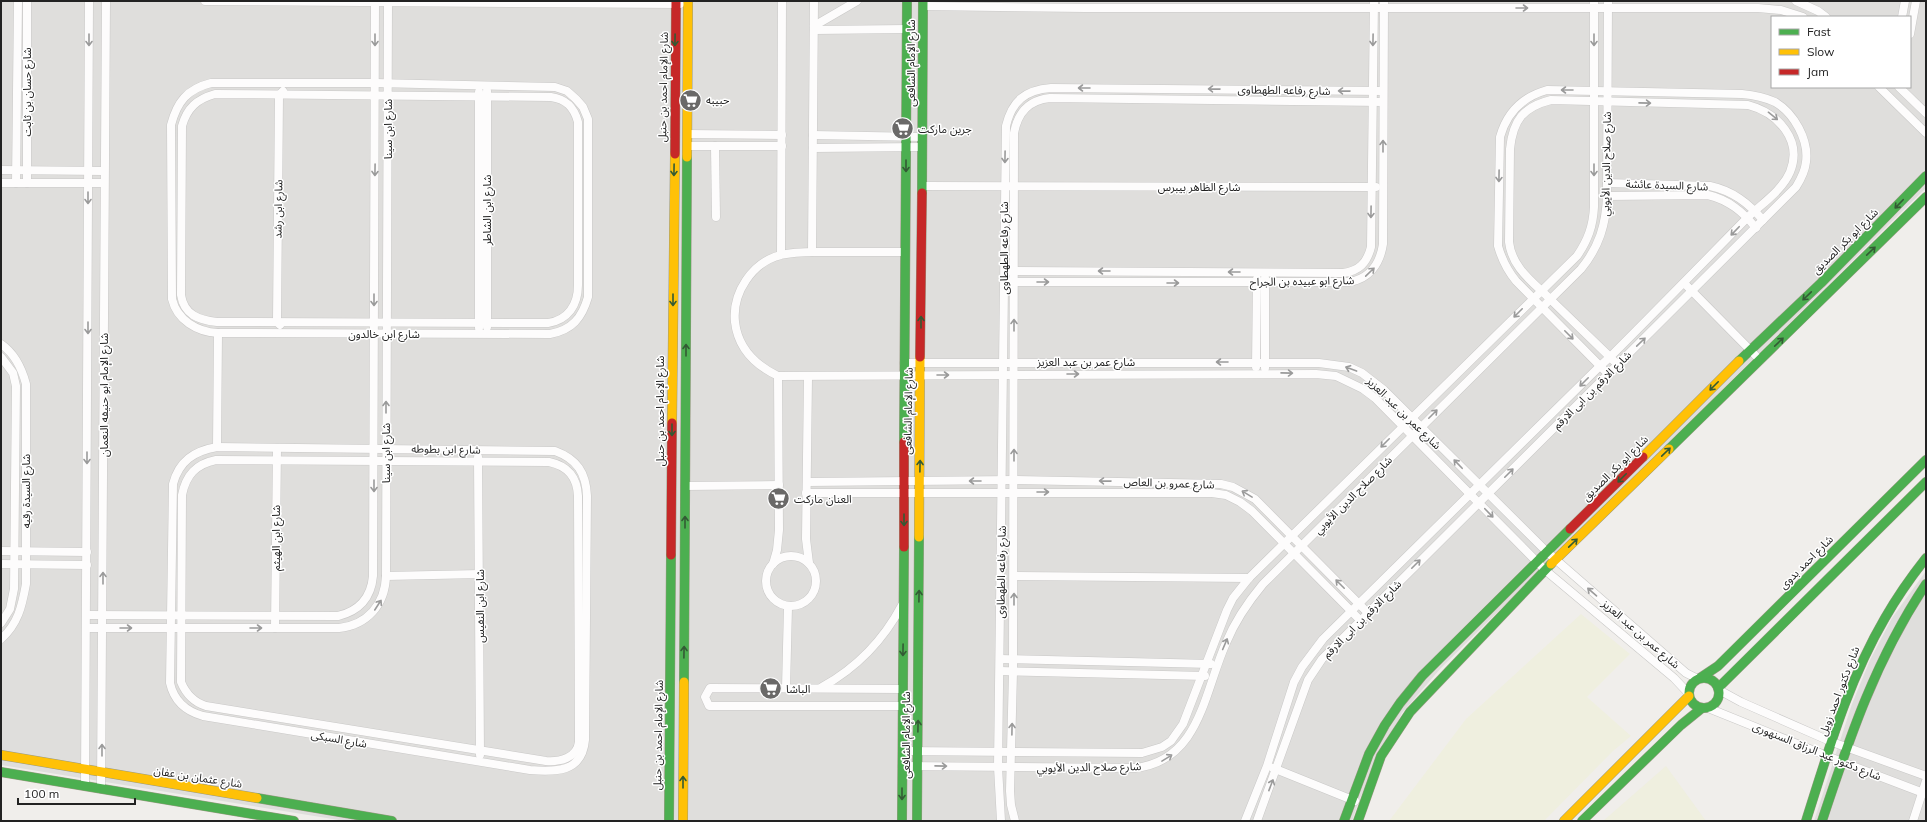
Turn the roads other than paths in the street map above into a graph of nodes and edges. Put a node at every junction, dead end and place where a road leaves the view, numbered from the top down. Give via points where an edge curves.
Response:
1 (18, 1) edge
2 (27, 1) edge
3 (89, 1) edge
4 (106, 1) edge
5 (205, 1) edge
6 (375, 1) edge
7 (388, 1) edge
8 (782, 1) edge
9 (814, 1) edge
10 (857, 1) edge
11 (907, 1) edge
12 (1796, 1) edge
13 (1905, 1) edge
14 (1916, 1) edge
15 (676, 2) edge
16 (688, 2) edge
17 (923, 4) edge
18 (1374, 4) edge
19 (1384, 4) edge
20 (1594, 5) edge
21 (1608, 5) edge
22 (1800, 16) edge
23 (1825, 16) edge
24 (1902, 16) edge
25 (814, 28) junction
26 (1911, 28) edge
27 (907, 29) junction
28 (278, 83) junction
29 (375, 83) junction
30 (388, 83) junction
31 (483, 85) junction
32 (1880, 88) edge
33 (1900, 88) edge
34 (1185, 89) junction
35 (1594, 90) junction
36 (1373, 91) junction
37 (1383, 91) junction
38 (1606, 91) junction
39 (1712, 93) junction
40 (279, 95) junction
41 (376, 96) junction
42 (388, 96) junction
43 (483, 97) junction
44 (1185, 101) junction
45 (1373, 102) junction
46 (1383, 102) junction
47 (1594, 102) junction
48 (1606, 102) junction
49 (1712, 104) junction
50 (1926, 113) edge
51 (1926, 133) edge
52 (687, 134) junction
53 (782, 135) junction
54 (813, 135) junction
55 (906, 136) junction
56 (922, 137) junction
57 (687, 146) junction
58 (715, 146) junction
59 (782, 146) junction
60 (906, 147) junction
61 (922, 147) junction
62 (813, 148) junction
63 (1, 170) edge
64 (16, 170) junction
65 (27, 170) junction
66 (88, 170) junction
67 (104, 170) junction
68 (172, 172) junction
69 (182, 172) junction
70 (578, 174) junction
71 (588, 174) junction
72 (1926, 176) edge
73 (1, 183) edge
74 (16, 183) junction
75 (27, 183) junction
76 (88, 183) junction
77 (104, 183) junction
78 (1607, 183) junction
79 (922, 186) junction
80 (1005, 187) junction
81 (1015, 187) junction
82 (1371, 187) junction
83 (1383, 187) junction
84 (674, 189) junction
85 (687, 190) junction
86 (1607, 196) junction
87 (1926, 197) edge
88 (1755, 211) junction
89 (716, 217) dead end
90 (1748, 218) junction
91 (1763, 220) junction
92 (1756, 228) junction
93 (812, 252) junction
94 (905, 252) junction
95 (781, 254) junction
96 (1004, 271) junction
97 (1014, 271) junction
98 (1261, 272) junction
99 (1004, 282) junction
100 (1014, 282) junction
101 (1257, 283) junction
102 (1265, 283) junction
103 (1684, 283) junction
104 (1541, 290) junction
105 (1693, 292) junction
106 (1533, 298) junction
107 (1550, 299) junction
108 (1542, 307) junction
109 (277, 322) junction
110 (374, 323) junction
111 (387, 323) junction
112 (483, 324) junction
113 (218, 333) junction
114 (272, 333) junction
115 (282, 333) junction
116 (374, 334) junction
117 (387, 334) junction
118 (483, 334) junction
119 (1, 344) edge
120 (1750, 350) junction
121 (1, 357) edge
122 (1610, 357) junction
123 (1760, 360) junction
124 (1004, 362) junction
125 (1014, 362) junction
126 (1256, 362) junction
127 (904, 363) junction
128 (921, 363) junction
129 (1265, 363) junction
130 (1618, 364) junction
131 (1600, 366) junction
132 (1256, 373) junction
133 (1265, 373) junction
134 (672, 374) junction
135 (1004, 374) junction
136 (1014, 374) junction
137 (1608, 374) junction
138 (686, 375) junction
139 (904, 375) junction
140 (921, 375) junction
141 (778, 376) junction
142 (808, 377) junction
143 (1412, 417) junction
144 (1403, 426) junction
145 (1421, 427) junction
146 (1412, 435) junction
147 (217, 447) junction
148 (277, 448) junction
149 (374, 448) junction
150 (386, 448) junction
151 (478, 450) junction
152 (276, 460) junction
153 (374, 460) junction
154 (386, 460) junction
155 (1926, 460) edge
156 (478, 461) junction
157 (1002, 480) junction
158 (1014, 480) junction
159 (904, 481) junction
160 (920, 481) junction
161 (806, 482) junction
162 (1926, 482) edge
163 (779, 485) junction
164 (685, 486) junction
165 (1479, 486) junction
166 (1002, 492) junction
167 (1014, 492) junction
168 (806, 493) junction
169 (904, 493) junction
170 (920, 493) junction
171 (1471, 495) junction
172 (1487, 495) junction
173 (1479, 503) junction
174 (1292, 535) junction
175 (1284, 543) junction
176 (1302, 546) junction
177 (1, 551) edge
178 (14, 551) junction
179 (26, 551) junction
180 (87, 552) junction
181 (1547, 552) junction
182 (1294, 554) junction
183 (1926, 558) edge
184 (1555, 560) junction
185 (1537, 562) junction
186 (809, 563) junction
187 (1, 564) edge
188 (14, 564) junction
189 (26, 564) junction
190 (773, 564) junction
191 (87, 565) junction
192 (1545, 570) junction
193 (480, 574) junction
194 (386, 576) junction
195 (1014, 576) junction
196 (1250, 578) junction
197 (1926, 584) edge
198 (904, 602) junction
199 (1359, 604) junction
200 (788, 607) junction
201 (1351, 612) junction
202 (1367, 612) junction
203 (87, 615) junction
204 (103, 615) junction
205 (170, 615) junction
206 (182, 616) junction
207 (275, 616) junction
208 (583, 617) junction
209 (1360, 620) junction
210 (1, 623) edge
211 (87, 628) junction
212 (103, 628) junction
213 (170, 628) junction
214 (181, 628) junction
215 (275, 628) junction
216 (1, 639) edge
217 (1000, 660) junction
218 (1013, 660) junction
219 (1206, 664) junction
220 (1218, 664) junction
221 (1000, 671) junction
222 (1013, 672) junction
223 (1202, 676) junction
224 (1213, 676) junction
225 (1699, 679) junction
226 (671, 688) junction
227 (684, 688) junction
228 (786, 688) junction
229 (821, 688) junction
230 (902, 688) junction
231 (1719, 689) junction
232 (1689, 695) junction
233 (671, 706) junction
234 (684, 706) junction
235 (902, 706) junction
236 (1705, 708) junction
237 (1832, 742) junction
238 (1847, 747) junction
239 (480, 750) junction
240 (902, 751) junction
241 (918, 752) junction
242 (999, 753) junction
243 (1011, 753) junction
244 (1, 755) edge
245 (1827, 756) junction
246 (575, 758) junction
247 (480, 762) junction
248 (1842, 762) junction
249 (902, 766) junction
250 (917, 766) junction
251 (1267, 766) junction
252 (998, 767) junction
253 (1011, 768) junction
254 (86, 770) junction
255 (1277, 770) junction
256 (1, 772) edge
257 (102, 773) junction
258 (1926, 776) edge
259 (1926, 781) edge
260 (86, 786) junction
261 (101, 789) junction
262 (1924, 793) edge
263 (1352, 800) junction
264 (1364, 804) junction
265 (294, 821) edge
266 (392, 821) edge
267 (669, 821) edge
268 (683, 821) edge
269 (902, 821) edge
270 (917, 821) edge
271 (1001, 821) edge
272 (1015, 821) edge
273 (1245, 821) edge
274 (1257, 821) edge
275 (1344, 821) edge
276 (1358, 821) edge
277 (1564, 821) edge
278 (1582, 821) edge
279 (1806, 821) edge
280 (1822, 821) edge
281 (1913, 821) edge

1 - 64 street, شارع حسان بن ثابت
2 - 65 street, شارع حسان بن ثابت
3 -> 66 street, شارع الإمام ابو حنيفه النعمان
4 - 67 street, شارع الإمام ابو حنيفه النعمان
5 - 6 street
6 - 7 street
6 -> 29 street, شارع ابن سينا
7 - 15 street
7 - 30 street, شارع ابن سينا
8 - 53 street
9 - 25 street
10 - 25 street
11 - 27 street, شارع الإمام الشافعى
12 - 23 street
13 - 24 street
14 - 26 street
15 - 16 street
15 -> 84 street, شارع الإمام احمد بن حنبل
16 - 52 street
17 - 18 street
17 - 56 street, شارع الإمام الشافعى
18 - 19 street
18 -> 36 street, شارع ابو عبيده بن الجراح
19 -> 20 street
19 - 37 street, شارع ابو عبيده بن الجراح
20 - 21 street
20 -> 35 street, شارع صلاح الدين الأيوبي
21 - 22 street via 1758,8 1781,10
21 - 38 street, شارع صلاح الدين الأيوبي
25 - 27 street
25 - 54 street
27 - 55 street, شارع الإمام الشافعى
28 - 29 street, شارع ابن خالدون
28 - 40 street, شارع ابن رشد via 283,88
28 - 68 street, شارع ابن خالدون via 211,83 196,88 184,97 178,105 171,126
29 - 30 street, شارع ابن خالدون
29 - 41 street, شارع ابن سينا
30 - 31 street, شارع ابن خالدون
30 - 42 street, شارع ابن سينا
31 - 43 street, شارع ابن الشاطر
31 - 71 street, شارع ابن خالدون via 555,87 567,91 576,98 588,119
32 - 51 street
33 - 50 street
36 -> 34 street, شارع رفاعه الطهطاوى
34 - 44 street
34 -> 80 street, شارع رفاعه الطهطاوى via 1051,88 1027,94 1016,102 1008,114
35 - 38 street, شارع الارقم بن ابى الارقم
35 - 47 street, شارع صلاح الدين الأيوبي
35 -> 106 street, شارع الارقم بن ابى الارقم via 1547,90 1534,94 1521,101 1504,123 1500,137 1498,246 1507,271
36 - 37 street, شارع رفاعه الطهطاوى
36 - 45 street, شارع ابو عبيده بن الجراح
37 - 46 street, شارع ابو عبيده بن الجراح
38 - 39 street, شارع الارقم بن ابى الارقم
38 - 48 street, شارع صلاح الدين الأيوبي
39 - 49 street
39 - 91 street, شارع الارقم بن ابى الارقم via 1753,96 1776,103 1795,121 1805,142 1807,161 1804,174 1796,187
40 - 41 street, شارع ابن خالدون
40 - 69 street, شارع ابن خالدون via 215,94 196,101 187,112 182,126
40 - 109 street, شارع ابن رشد
41 - 42 street, شارع ابن خالدون
41 -> 110 street, شارع ابن سينا
42 - 43 street, شارع ابن خالدون
42 - 111 street, شارع ابن سينا
43 - 70 street, شارع ابن خالدون via 551,97 566,102 572,107 578,122
43 - 112 street, شارع ابن الشاطر
44 - 45 street, شارع رفاعه الطهطاوى
44 - 81 street, شارع رفاعه الطهطاوى via 1050,98 1031,103 1016,121
45 - 46 street, شارع رفاعه الطهطاوى
45 - 82 street, شارع ابو عبيده بن الجراح
83 -> 46 street, شارع ابو عبيده بن الجراح
47 - 48 street, شارع الارقم بن ابى الارقم
47 -> 104 street, شارع صلاح الدين الأيوبي via 1592,228 1577,256
47 - 104 street, شارع الارقم بن ابى الارقم via 1550,100 1538,104 1518,119 1512,133 1510,252 1521,271
48 -> 49 street, شارع الارقم بن ابى الارقم
48 - 78 street, شارع صلاح الدين الأيوبي
49 -> 88 street, شارع الارقم بن ابى الارقم via 1748,105 1758,108 1775,118 1790,137 1793,149 1790,173
52 - 53 street
52 - 57 street
53 - 59 street
54 - 55 street
54 - 62 street
55 - 56 street
55 - 60 street, شارع الإمام الشافعى
56 - 61 street, شارع الإمام الشافعى
57 - 58 street
57 - 85 street
58 - 59 street
58 - 89 street
59 - 95 street
60 - 61 street
60 - 62 street
60 -> 94 street, شارع الإمام الشافعى
61 - 79 street, شارع الإمام الشافعى
62 - 93 street
63 - 64 street
64 - 65 street
64 - 74 street, شارع حسان بن ثابت
65 - 66 street
65 - 75 street, شارع حسان بن ثابت
66 - 67 street
66 - 76 street, شارع الإمام ابو حنيفه النعمان
67 - 77 street, شارع الإمام ابو حنيفه النعمان
68 - 69 street
68 - 113 street, شارع ابن خالدون via 174,307 182,318 194,327 208,333
69 - 109 street, شارع ابن خالدون via 182,302 199,319 207,321
70 - 71 street
70 - 112 street, شارع ابن خالدون via 578,293 573,308 555,322
71 - 118 street, شارع ابن خالدون via 588,297 581,315 575,323 559,332
72 -> 120 street, شارع ابو بكر الصديق via 1821,283
73 - 74 street
74 - 75 street
75 - 76 street
76 - 77 street
76 -> 180 street, شارع الإمام ابو حنيفه النعمان
204 -> 77 street, شارع الإمام ابو حنيفه النعمان
78 - 86 street, شارع صلاح الدين الأيوبي
78 - 88 street, شارع السيدة عائشة via 1710,186 1740,197
79 - 80 street, شارع الظاهر بيبرس
128 -> 79 street, شارع الإمام الشافعى
80 - 81 street, شارع الظاهر بيبرس
80 - 96 street, شارع رفاعه الطهطاوى
81 - 82 street, شارع الظاهر بيبرس
81 - 97 street, شارع رفاعه الطهطاوى
82 - 83 street, شارع الظاهر بيبرس
82 -> 98 street, شارع ابو عبيده بن الجراح via 1369,257 1362,266 1353,272 1343,273
102 -> 83 street, شارع ابو عبيده بن الجراح via 1348,282 1365,277 1378,263 1381,254
84 - 85 street
84 -> 134 street, شارع الإمام احمد بن حنبل
138 -> 85 street
86 - 90 street, شارع السيدة عائشة via 1708,195 1726,201
86 - 107 street, شارع صلاح الدين الأيوبي via 1606,219 1597,246 1581,269
123 -> 87 street
88 - 90 street, شارع الارقم بن ابى الارقم
88 - 91 street, شارع السيدة عائشة
90 - 92 street, شارع السيدة عائشة
90 -> 103 street, شارع الارقم بن ابى الارقم
91 - 92 street, شارع الارقم بن ابى الارقم
92 - 105 street, شارع الارقم بن ابى الارقم
93 - 94 street
93 - 95 street
94 - 127 street, شارع الإمام الشافعى
95 - 141 street via 756,268 746,279 737,300 735,321 738,336 753,361
96 - 97 street, شارع ابو عبيده بن الجراح
96 - 99 street, شارع رفاعه الطهطاوى
98 -> 97 street, شارع ابو عبيده بن الجراح
97 - 100 street, شارع رفاعه الطهطاوى
98 - 101 street
98 - 102 street
99 - 100 street, شارع ابو عبيده بن الجراح
99 - 124 street, شارع رفاعه الطهطاوى
100 -> 101 street, شارع ابو عبيده بن الجراح
125 -> 100 street, شارع رفاعه الطهطاوى
101 - 102 street, شارع ابو عبيده بن الجراح
101 - 126 street
102 - 129 street
103 - 105 street
103 - 122 street, شارع الارقم بن ابى الارقم
104 - 106 street, شارع صلاح الدين الأيوبي
104 - 107 street, شارع الارقم بن ابى الارقم
105 - 120 street
130 -> 105 street, شارع الارقم بن ابى الارقم
106 - 108 street, شارع الارقم بن ابى الارقم
106 -> 143 street, شارع صلاح الدين الأيوبي
107 - 108 street, شارع صلاح الدين الأيوبي
107 - 122 street, شارع الارقم بن ابى الارقم
108 -> 131 street, شارع الارقم بن ابى الارقم
145 -> 108 street, شارع صلاح الدين الأيوبي
109 - 110 street, شارع ابن خالدون
109 - 114 street, شارع ابن رشد
109 - 115 street, شارع ابن رشد
110 - 111 street, شارع ابن خالدون
110 - 116 street, شارع ابن سينا
111 - 112 street, شارع ابن خالدون
111 - 117 street, شارع ابن سينا
112 - 118 street, شارع ابن الشاطر
113 - 114 street, شارع ابن خالدون
113 - 147 street
114 - 115 street, شارع ابن خالدون
115 - 116 street, شارع ابن خالدون
116 - 117 street, شارع ابن خالدون
116 - 149 street, شارع ابن سينا
117 - 118 street, شارع ابن خالدون
150 -> 117 street, شارع ابن سينا
119 - 179 street, شارع السيدة رقيه via 12,354 26,384
120 - 123 street
120 -> 181 street, شارع ابو بكر الصديق
121 - 178 street, شارع السيدة رقيه via 13,373 16,386
122 - 130 street, شارع الارقم بن ابى الارقم
122 - 131 street, شارع الارقم بن ابى الارقم
184 -> 123 street
124 - 125 street, شارع عمر بن عبد العزيز
124 - 128 street, شارع عمر بن عبد العزيز
124 - 135 street, شارع رفاعه الطهطاوى
126 -> 125 street, شارع عمر بن عبد العزيز
125 - 136 street, شارع رفاعه الطهطاوى
126 - 129 street, شارع عمر بن عبد العزيز
126 - 132 street
127 - 128 street, شارع عمر بن عبد العزيز
127 - 139 street, شارع الإمام الشافعى
128 - 140 street, شارع الإمام الشافعى
129 - 133 street
143 -> 129 street, شارع عمر بن عبد العزيز via 1373,381 1349,367 1319,363
130 - 137 street, شارع الارقم بن ابى الارقم
131 - 137 street, شارع الارقم بن ابى الارقم
131 -> 165 street, شارع الارقم بن ابى الارقم
132 - 133 street, شارع عمر بن عبد العزيز
136 -> 132 street, شارع عمر بن عبد العزيز
133 -> 144 street, شارع عمر بن عبد العزيز via 1336,376 1363,388
134 - 138 street
134 -> 226 street, شارع الإمام احمد بن حنبل
135 - 136 street, شارع عمر بن عبد العزيز
140 -> 135 street, شارع عمر بن عبد العزيز
135 - 157 street, شارع رفاعه الطهطاوى
158 -> 136 street, شارع رفاعه الطهطاوى
172 -> 137 street, شارع الارقم بن ابى الارقم
138 - 164 street
139 - 140 street, شارع عمر بن عبد العزيز
139 - 142 street, شارع عمر بن عبد العزيز
139 - 159 street, شارع الإمام الشافعى
160 -> 140 street, شارع الإمام الشافعى
141 - 142 street, شارع عمر بن عبد العزيز
141 - 163 street
142 - 161 street
143 - 144 street, شارع صلاح الدين الأيوبي
143 - 145 street, شارع عمر بن عبد العزيز
144 - 146 street, شارع عمر بن عبد العزيز
144 -> 174 street, شارع صلاح الدين الأيوبي
145 - 146 street, شارع صلاح الدين الأيوبي
165 -> 145 street, شارع عمر بن عبد العزيز
146 - 171 street, شارع عمر بن عبد العزيز
146 - 176 street, شارع صلاح الدين الأيوبي
147 - 148 street, شارع ابن بطوطه
147 - 205 street, شارع ابن بطوطه via 188,457 174,479
148 - 149 street, شارع ابن بطوطه
148 - 152 street, شارع ابن الهيثم
149 - 150 street, شارع ابن بطوطه
149 - 153 street, شارع ابن سينا
150 - 151 street, شارع ابن بطوطه
150 - 154 street, شارع ابن سينا
151 - 156 street, شارع ابن النفيس
151 - 208 street, شارع ابن بطوطه via 555,451 571,459 583,472 587,496
152 - 153 street, شارع ابن بطوطه
152 - 206 street, شارع ابن بطوطه via 216,460 197,467 189,475 182,495
152 - 207 street, شارع ابن الهيثم
153 - 154 street, شارع ابن بطوطه
153 -> 207 street, شارع ابن سينا via 373,576 369,595 356,609 338,616
154 - 156 street, شارع ابن بطوطه
154 - 194 street, شارع ابن سينا
155 - 225 street, شارع احمد بدوى via 1718,666
156 - 193 street, شارع ابن النفيس
156 - 208 street, شارع ابن بطوطه via 550,462 559,464 574,477 578,496
157 - 158 street, شارع عمرو بن العاص
157 -> 160 street, شارع عمرو بن العاص
157 - 166 street, شارع رفاعه الطهطاوى
158 - 167 street, شارع رفاعه الطهطاوى
174 -> 158 street, شارع عمرو بن العاص via 1254,499 1233,487 1221,484
159 - 160 street, شارع عمرو بن العاص
159 - 161 street, شارع عمرو بن العاص
159 - 169 street, شارع الإمام الشافعى
160 - 170 street, شارع الإمام الشافعى
161 - 168 street
162 - 231 street
163 - 164 street
163 - 190 street via 779,540
227 -> 164 street
165 - 171 street, شارع الارقم بن ابى الارقم
165 - 172 street, شارع عمر بن عبد العزيز
166 - 167 street, شارع عمرو بن العاص
166 - 170 street, شارع عمرو بن العاص
166 - 217 street, شارع رفاعه الطهطاوى
167 -> 175 street, شارع عمرو بن العاص via 1212,493 1240,502
167 - 195 street, شارع رفاعه الطهطاوى
168 - 169 street, شارع عمرو بن العاص
168 - 186 street
169 - 170 street, شارع عمرو بن العاص
169 -> 198 street, شارع الإمام الشافعى
241 -> 170 street, شارع الإمام الشافعى
171 - 173 street, شارع عمر بن عبد العزيز
171 - 199 street, شارع الارقم بن ابى الارقم
172 - 173 street, شارع الارقم بن ابى الارقم
172 - 181 street, شارع عمر بن عبد العزيز
173 -> 185 street, شارع عمر بن عبد العزيز
202 -> 173 street, شارع الارقم بن ابى الارقم
174 - 175 street, شارع صلاح الدين الأيوبي
174 - 176 street, شارع عمرو بن العاص
175 - 182 street, شارع عمرو بن العاص
175 - 196 street, شارع صلاح الدين الأيوبي
176 - 182 street, شارع صلاح الدين الأيوبي
199 -> 176 street, شارع عمرو بن العاص
177 - 178 street
178 - 179 street
178 - 188 street, شارع السيدة رقيه
179 - 180 street
179 - 189 street, شارع السيدة رقيه
180 - 191 street, شارع الإمام ابو حنيفه النعمان
181 - 184 street, شارع عمر بن عبد العزيز
181 - 185 street, شارع ابو بكر الصديق
182 - 201 street, شارع عمرو بن العاص
220 -> 182 street, شارع صلاح الدين الأيوبي via 1235,622 1248,602
183 - 237 street, شارع دكتور احمد زويل via 1876,632 1852,685
184 - 192 street
225 -> 184 street, شارع عمر بن عبد العزيز via 1686,673
185 - 192 street, شارع عمر بن عبد العزيز
185 - 263 street, شارع ابو بكر الصديق via 1422,676 1398,706 1369,754
186 - 190 street via 791,556 781,558
186 - 200 street via 816,577 814,592 804,604
187 - 188 street
188 - 189 street
188 - 210 street, شارع السيدة رقيه via 10,609
189 - 191 street
189 - 216 street, شارع السيدة رقيه via 26,584 21,610
190 - 200 street via 767,576 768,590 776,601
191 - 203 street, شارع الإمام ابو حنيفه النعمان
192 - 232 street, شارع عمر بن عبد العزيز via 1680,683
192 - 264 street via 1410,712 1382,755 1371,779
193 - 194 street
193 - 239 street, شارع ابن النفيس
215 -> 194 street, شارع ابن سينا via 339,628 356,624 370,615 381,601
195 - 196 street
218 -> 195 street, شارع رفاعه الطهطاوى
196 - 219 street, شارع صلاح الدين الأيوبي via 1233,598
197 - 238 street via 1902,619 1876,668
198 - 229 street via 870,652 838,678
198 -> 230 street, شارع الإمام الشافعى
199 - 201 street, شارع الارقم بن ابى الارقم
199 - 202 street, شارع عمرو بن العاص
200 - 228 street
201 - 209 street, شارع عمرو بن العاص
201 - 251 street, شارع الارقم بن ابى الارقم via 1323,639 1302,667 1294,682
202 - 209 street, شارع الارقم بن ابى الارقم
203 - 204 street, شارع ابن سينا
203 - 211 street, شارع الإمام ابو حنيفه النعمان
204 - 205 street, شارع ابن سينا
204 - 212 street, شارع الإمام ابو حنيفه النعمان
205 - 206 street, شارع ابن سينا
205 - 213 street, شارع ابن بطوطه
206 - 207 street, شارع ابن سينا
206 - 214 street, شارع ابن بطوطه
207 - 215 street, شارع ابن الهيثم
208 - 246 street, شارع ابن بطوطه via 580,742
209 - 255 street, شارع الارقم بن ابى الارقم via 1314,669 1303,692
211 - 212 street, شارع ابن سينا
211 - 254 street, شارع الإمام ابو حنيفه النعمان
212 -> 213 street, شارع ابن سينا
257 -> 212 street, شارع الإمام ابو حنيفه النعمان
213 - 214 street, شارع ابن سينا
213 - 247 street, شارع السبكى via 172,691 180,705 194,713
214 -> 215 street, شارع ابن سينا
214 - 239 street, شارع السبكى via 181,682 188,695 199,704
217 - 218 street
217 - 221 street, شارع رفاعه الطهطاوى
218 - 219 street
218 - 222 street, شارع رفاعه الطهطاوى
219 - 220 street
219 - 223 street, شارع صلاح الدين الأيوبي
220 - 224 street, شارع صلاح الدين الأيوبي
221 - 222 street
221 - 242 street, شارع رفاعه الطهطاوى
222 - 223 street
243 -> 222 street, شارع رفاعه الطهطاوى
223 - 224 street
223 - 243 street, شارع صلاح الدين الأيوبي via 1178,733 1171,741 1152,751
253 -> 224 street, شارع صلاح الدين الأيوبي via 1134,768 1156,764 1175,753 1189,736
225 - 231 street via 1713,681
225 - 232 street via 1691,685
226 - 227 street
226 - 233 street, شارع الإمام احمد بن حنبل
227 - 234 street
228 - 229 street
228 - 235 street via 710,688 704,697 709,706
229 - 230 street
230 - 235 street, شارع الإمام الشافعى
231 - 236 street via 1718,699 1712,706
231 - 237 street, شارع دكتور عبد الرزاق السنهورى via 1741,702
232 - 236 street via 1692,703
232 - 277 street
233 - 234 street
233 - 267 street, شارع الإمام احمد بن حنبل
268 -> 234 street
235 - 240 street, شارع الإمام الشافعى
236 - 245 street, شارع دكتور عبد الرزاق السنهورى
236 - 278 street via 1681,725
237 - 238 street, شارع دكتور عبد الرزاق السنهورى
237 - 245 street, شارع دكتور احمد زويل
238 - 248 street
238 - 258 street, شارع دكتور عبد الرزاق السنهورى
239 - 246 street, شارع السبكى via 553,762
239 - 247 street, شارع ابن النفيس
240 - 241 street, شارع صلاح الدين الأيوبي
240 - 249 street, شارع الإمام الشافعى
241 - 242 street, شارع صلاح الدين الأيوبي
241 - 250 street, شارع الإمام الشافعى
242 - 243 street, شارع صلاح الدين الأيوبي
242 - 252 street, شارع رفاعه الطهطاوى
243 - 253 street, شارع رفاعه الطهطاوى
244 - 254 street, شارع عثمان بن عفان
245 - 248 street, شارع دكتور عبد الرزاق السنهورى
245 - 279 street, شارع دكتور احمد زويل
246 - 247 street, شارع السبكى via 566,769 553,772
248 - 262 street, شارع دكتور عبد الرزاق السنهورى
248 - 280 street
249 - 250 street, شارع صلاح الدين الأيوبي
249 -> 269 street, شارع الإمام الشافعى
250 -> 252 street, شارع صلاح الدين الأيوبي
250 - 270 street, شارع الإمام الشافعى
251 - 255 street
251 - 273 street, شارع الارقم بن ابى الارقم
252 - 253 street, شارع صلاح الدين الأيوبي
252 - 271 street
253 - 272 street via 1011,805
254 - 257 street, شارع عثمان بن عفان
254 - 260 street, شارع الإمام ابو حنيفه النعمان
255 - 263 street
274 -> 255 street, شارع الارقم بن ابى الارقم
256 - 260 street
257 - 261 street, شارع الإمام ابو حنيفه النعمان
257 - 266 street, شارع عثمان بن عفان
259 - 262 street
260 - 261 street
261 - 265 street
262 - 281 street
263 - 264 street
263 - 275 street
264 - 276 street

